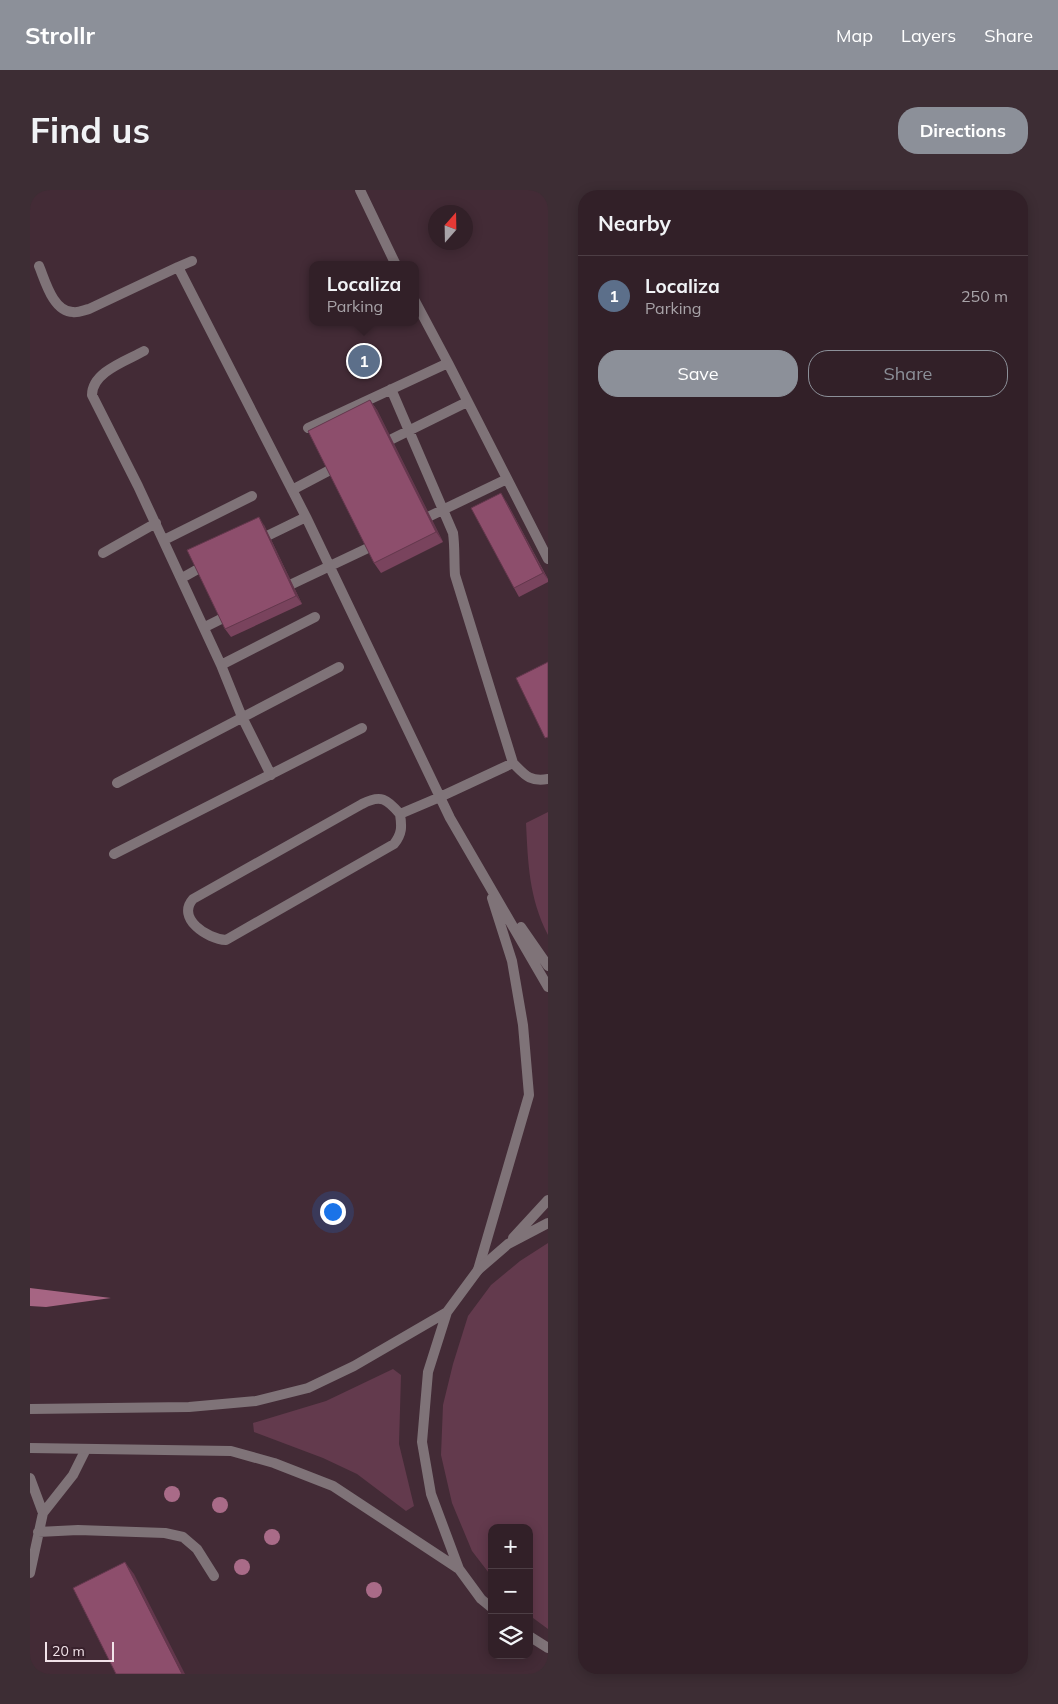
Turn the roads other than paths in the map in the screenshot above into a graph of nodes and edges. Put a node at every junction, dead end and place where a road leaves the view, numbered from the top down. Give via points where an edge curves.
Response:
1 (360, 190) edge
2 (192, 261) dead end
3 (394, 261) edge
4 (39, 266) dead end
5 (178, 267) junction
6 (419, 309) edge
7 (144, 351) dead end
8 (448, 363) junction
9 (391, 389) junction
10 (468, 402) junction
11 (308, 428) dead end
12 (409, 431) junction
13 (392, 440) edge
14 (330, 470) edge
15 (507, 479) junction
16 (292, 490) junction
17 (252, 496) dead end
18 (444, 509) junction
19 (430, 516) edge
20 (306, 518) junction
21 (156, 523) junction
22 (269, 536) edge
23 (164, 540) junction
24 (368, 548) edge
25 (103, 553) dead end
26 (548, 559) edge
27 (330, 566) junction
28 (198, 570) edge
29 (182, 578) junction
30 (292, 584) edge
31 (315, 617) dead end
32 (222, 619) edge
33 (205, 627) junction
34 (221, 665) junction
35 (340, 667) dead end
36 (242, 717) junction
37 (362, 728) dead end
38 (513, 763) junction
39 (271, 775) junction
40 (548, 779) edge
41 (117, 783) dead end
42 (440, 797) junction
43 (400, 814) junction
44 (114, 854) dead end
45 (486, 878) junction
46 (548, 966) edge
47 (548, 986) edge
48 (548, 1200) edge
49 (548, 1223) edge
50 (508, 1244) junction
51 (478, 1270) junction
52 (447, 1312) junction
53 (30, 1409) edge
54 (30, 1448) edge
55 (86, 1449) junction
56 (30, 1478) edge
57 (43, 1513) junction
58 (38, 1532) junction
59 (459, 1569) junction
60 (30, 1573) edge
61 (214, 1576) dead end
62 (488, 1604) edge
63 (533, 1639) edge
64 (548, 1648) edge

1 - 3 street
2 - 5 street
4 - 5 street via 54,300 74,313
5 - 16 street
6 - 8 street
7 - 21 street via 100,375 92,388 92,395
8 - 9 street
8 - 10 street
9 - 11 street
9 - 12 street
10 - 12 street
10 - 15 street
12 - 13 street
12 - 18 street
14 - 16 street
15 - 18 street
15 - 26 street
16 - 20 street
17 - 23 street
18 - 19 street
18 - 38 street via 453,533 455,575
20 - 22 street
20 - 27 street
21 - 23 street
21 - 25 street
23 - 29 street
24 - 27 street
27 - 30 street
27 - 42 street
28 - 29 street
29 - 33 street
31 - 34 street
32 - 33 street
33 - 34 street
34 - 36 street
35 - 36 street
36 - 39 street
36 - 41 street
37 - 39 street
38 - 40 street via 526,777
38 - 42 street
39 - 44 street
42 - 43 street
42 - 45 street
43 - 43 street via 390,803 374,798 193,898 187,912 191,920 209,934 226,940 394,844 402,828
45 - 46 street
45 - 47 street
45 - 51 street via 512,961 523,1025 529,1095
48 - 50 street
49 - 50 street
50 - 51 street
51 - 52 street
52 - 53 street via 354,1366 308,1388 256,1401 189,1407
52 - 59 street via 428,1372 422,1442 432,1494
54 - 55 street
55 - 57 street via 73,1474
55 - 59 street via 231,1451 274,1462 333,1486
56 - 57 street
57 - 58 street
58 - 60 street
58 - 61 street via 165,1533 183,1537 197,1549
59 - 62 street
63 - 64 street

